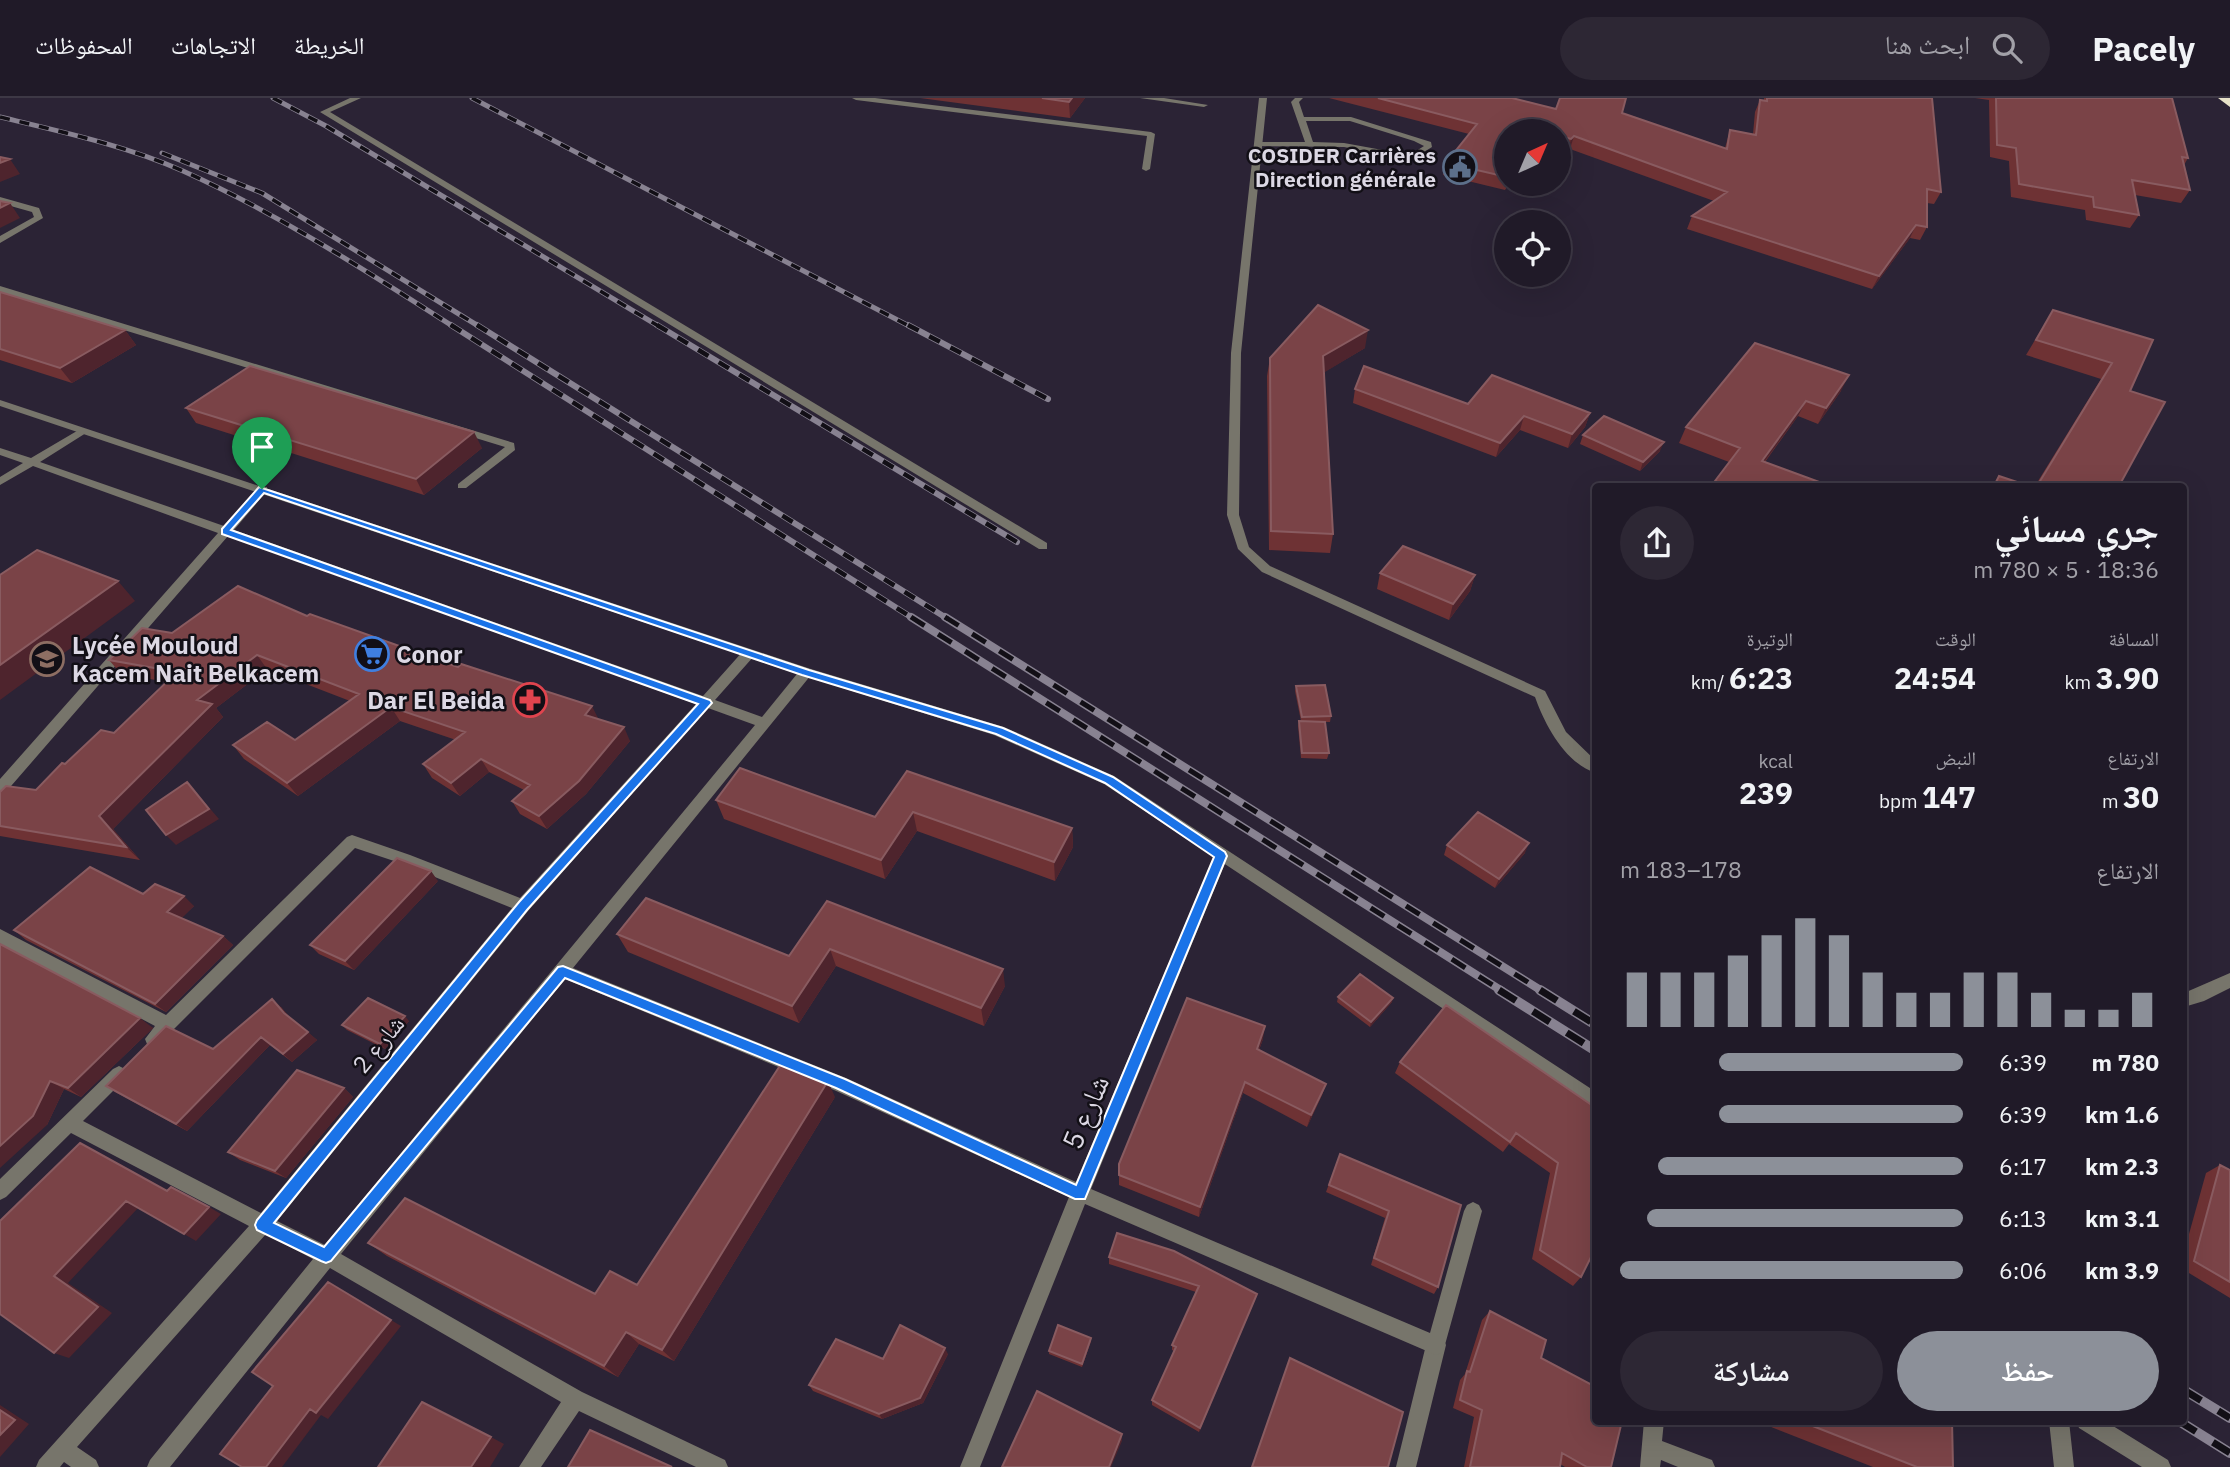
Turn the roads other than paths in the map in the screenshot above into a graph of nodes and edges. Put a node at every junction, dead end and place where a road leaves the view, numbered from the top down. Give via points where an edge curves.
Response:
1 (357, 98) edge
2 (856, 98) edge
3 (1144, 98) edge
4 (1263, 98) edge
5 (1299, 98) edge
6 (2224, 98) edge
7 (2230, 104) edge
8 (1205, 105) dead end
9 (1303, 119) junction
10 (1258, 144) junction
11 (1310, 144) junction
12 (1146, 169) dead end
13 (0, 200) edge
14 (0, 240) edge
15 (0, 289) edge
16 (0, 403) edge
17 (82, 431) junction
18 (0, 452) edge
19 (31, 463) junction
20 (0, 482) edge
21 (462, 486) dead end
22 (262, 489) junction
23 (225, 531) junction
24 (1044, 546) dead end
25 (749, 653) junction
26 (806, 673) junction
27 (706, 703) junction
28 (764, 723) junction
29 (1592, 764) edge
30 (0, 789) edge
31 (1221, 856) junction
32 (523, 906) junction
33 (0, 936) edge
34 (563, 971) junction
35 (2230, 980) edge
36 (2187, 999) edge
37 (167, 1024) junction
38 (1592, 1099) edge
39 (71, 1124) junction
40 (0, 1191) edge
41 (1080, 1194) junction
42 (1473, 1211) dead end
43 (262, 1225) junction
44 (326, 1256) junction
45 (1436, 1345) junction
46 (575, 1399) junction
47 (1654, 1425) edge
48 (2059, 1425) edge
49 (2093, 1425) edge
50 (62, 1449) junction
51 (1651, 1457) edge
52 (46, 1467) edge
53 (89, 1467) edge
54 (157, 1467) edge
55 (529, 1467) edge
56 (718, 1467) edge
57 (970, 1467) edge
58 (1406, 1467) edge
59 (1705, 1467) edge
60 (2064, 1467) edge
61 (2161, 1467) edge

1 - 24 street via 324,113
2 - 12 street via 1151,134
3 - 8 street
4 - 10 street
5 - 9 street via 1295,102
6 - 7 highway
9 - 11 street
9 - 11 street via 1351,119 1417,139 1428,147 1411,158 1344,145
10 - 11 street
10 - 29 street via 1236,354 1233,515 1244,549 1266,569 1540,694 1560,736
13 - 14 street via 36,209 39,218
15 - 21 street via 510,445 510,450
16 - 17 street
17 - 19 street
17 - 22 street
18 - 19 street
19 - 20 street
19 - 23 street
22 - 23 street
22 - 25 street
23 - 27 street
23 - 30 street
25 - 26 street
25 - 27 street, شارع 2
26 - 28 street
26 - 31 street via 999,731 1109,780
27 - 28 street
27 - 32 street, شارع 2
28 - 34 street
31 - 38 street
31 - 41 street, شارع 5
32 - 37 street via 352,841
32 - 43 street, شارع 2
33 - 37 street
34 - 41 street via 840,1084
34 - 44 street
35 - 36 street
37 - 39 street
39 - 40 street
39 - 43 street
41 - 45 street
41 - 57 street, شارع 5
42 - 45 street
43 - 44 street
43 - 50 street, شارع 2
44 - 46 street
44 - 54 street
45 - 58 street
46 - 55 street
46 - 56 street
47 - 51 street
48 - 60 street
49 - 61 street
50 - 52 street, شارع 2
50 - 53 street
51 - 59 street

